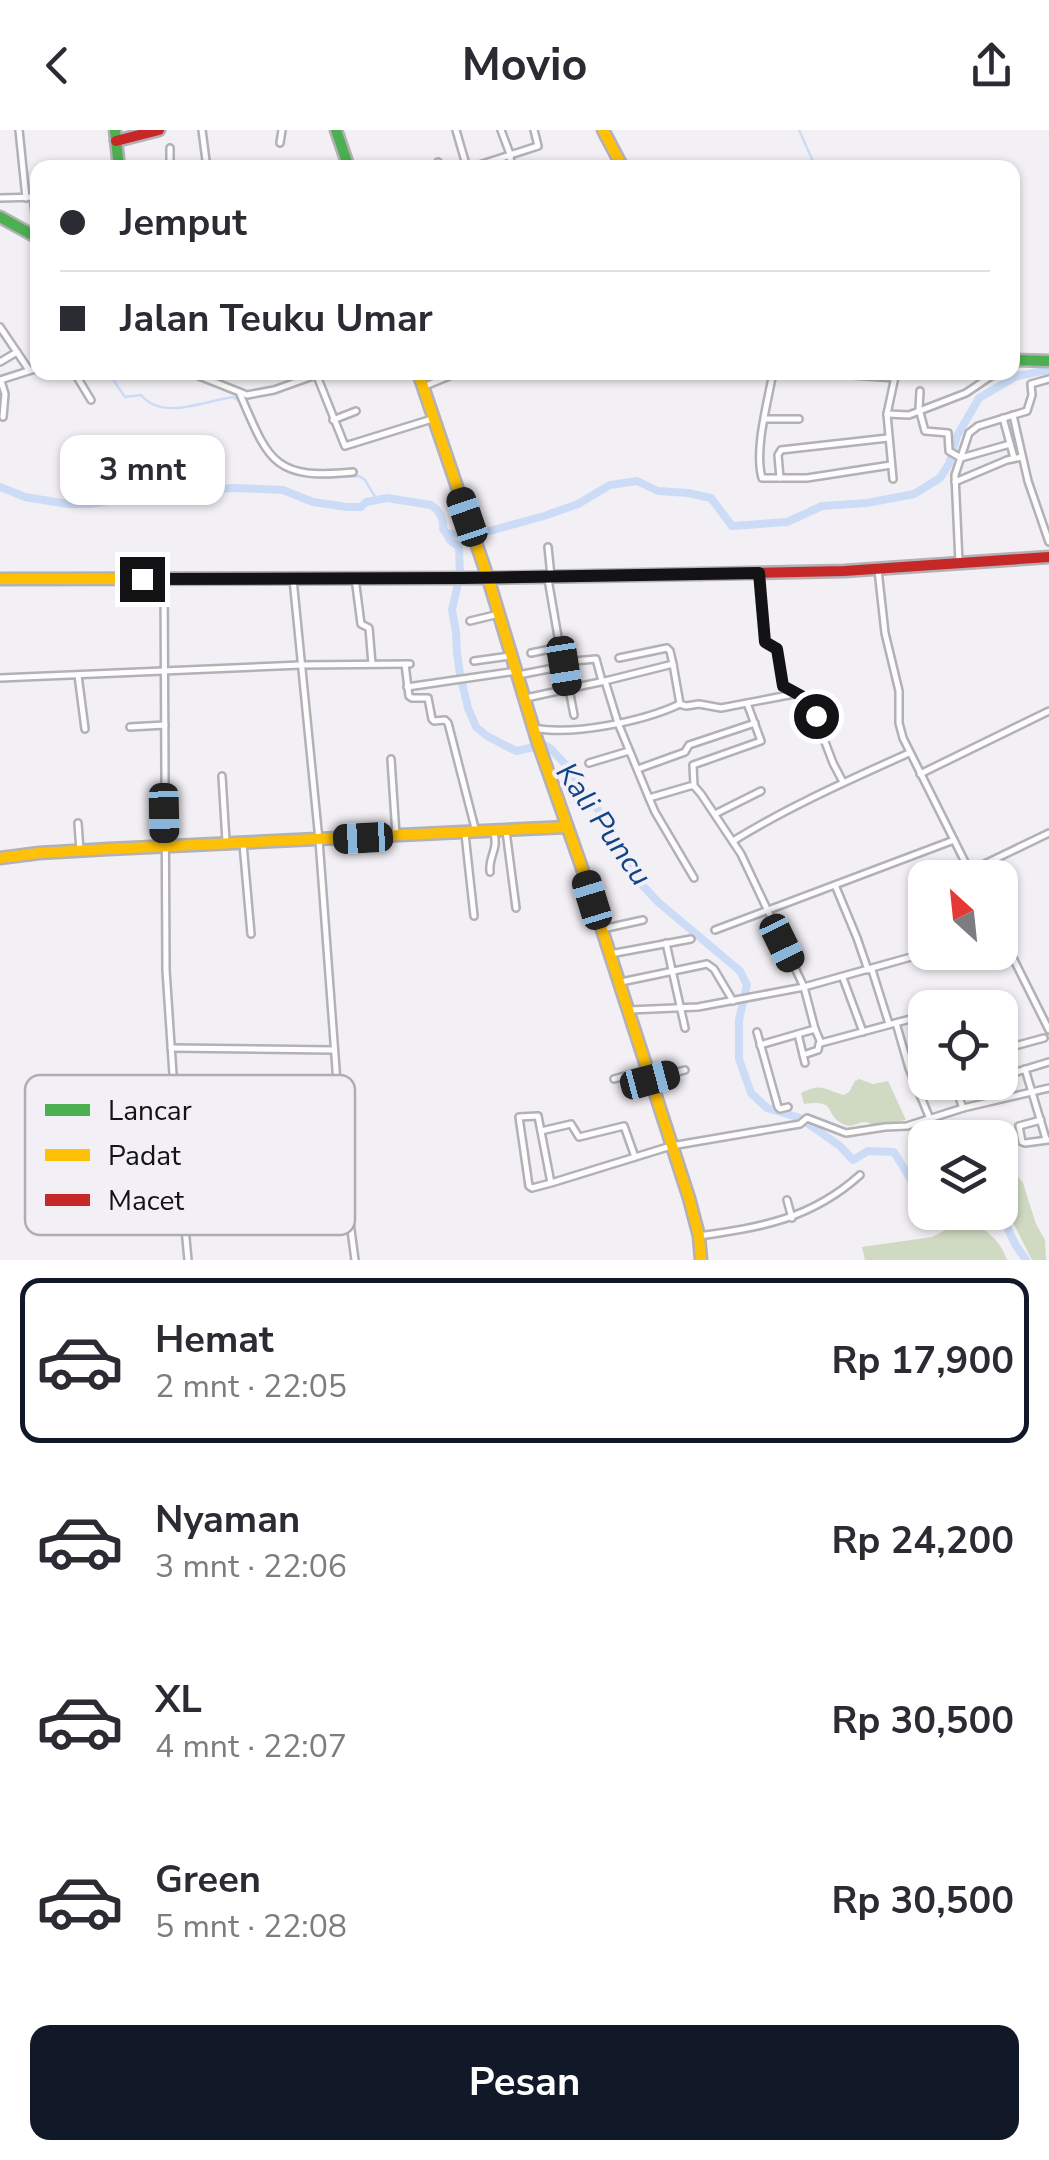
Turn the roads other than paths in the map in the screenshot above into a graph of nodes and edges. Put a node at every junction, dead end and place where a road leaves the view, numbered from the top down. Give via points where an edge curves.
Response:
1 (19, 130) edge
2 (159, 130) edge
3 (202, 130) edge
4 (282, 130) edge
5 (336, 130) edge
6 (458, 130) edge
7 (501, 130) edge
8 (534, 130) edge
9 (602, 130) edge
10 (116, 135) edge
11 (280, 142) dead end
12 (170, 148) dead end
13 (510, 154) junction
14 (118, 160) edge
15 (170, 160) edge
16 (206, 160) edge
17 (346, 160) edge
18 (466, 160) edge
19 (492, 160) edge
20 (510, 160) edge
21 (618, 160) edge
22 (30, 187) edge
23 (30, 197) edge
24 (0, 198) edge
25 (0, 217) edge
26 (30, 232) edge
27 (0, 328) edge
28 (17, 352) junction
29 (1020, 360) edge
30 (1049, 361) edge
31 (0, 362) edge
32 (30, 366) edge
33 (30, 370) edge
34 (1, 380) edge
35 (79, 380) edge
36 (208, 380) edge
37 (303, 380) edge
38 (322, 380) edge
39 (421, 380) edge
40 (438, 380) edge
41 (772, 380) edge
42 (895, 380) edge
43 (985, 380) edge
44 (1049, 380) edge
45 (423, 386) junction
46 (920, 391) dead end
47 (240, 394) junction
48 (91, 400) dead end
49 (919, 409) junction
50 (356, 412) dead end
51 (887, 414) junction
52 (1013, 415) junction
53 (3, 417) dead end
54 (434, 418) junction
55 (1002, 418) junction
56 (799, 419) dead end
57 (333, 420) junction
58 (765, 420) junction
59 (888, 438) junction
60 (1010, 444) junction
61 (955, 454) junction
62 (1018, 457) junction
63 (891, 465) junction
64 (353, 472) dead end
65 (780, 478) junction
66 (892, 480) dead end
67 (956, 482) junction
68 (1049, 542) edge
69 (548, 547) dead end
70 (1049, 557) edge
71 (959, 562) junction
72 (122, 566) dead end
73 (878, 570) junction
74 (759, 573) junction
75 (549, 576) junction
76 (122, 578) junction
77 (354, 578) junction
78 (488, 578) junction
79 (0, 579) edge
80 (164, 579) junction
81 (293, 579) junction
82 (499, 614) junction
83 (470, 620) dead end
84 (560, 647) junction
85 (531, 653) dead end
86 (512, 656) junction
87 (474, 662) dead end
88 (372, 664) junction
89 (563, 664) junction
90 (672, 664) junction
91 (301, 665) junction
92 (164, 672) junction
93 (518, 673) junction
94 (78, 675) junction
95 (624, 676) junction
96 (0, 678) edge
97 (603, 682) junction
98 (407, 687) junction
99 (568, 689) junction
100 (797, 694) junction
101 (526, 698) junction
102 (747, 702) junction
103 (679, 704) junction
104 (1049, 711) edge
105 (574, 715) dead end
106 (618, 723) junction
107 (756, 723) junction
108 (164, 726) junction
109 (130, 727) dead end
110 (85, 729) dead end
111 (538, 739) junction
112 (629, 751) junction
113 (910, 753) junction
114 (391, 759) dead end
115 (588, 763) dead end
116 (638, 769) junction
117 (920, 774) junction
118 (222, 776) dead end
119 (844, 782) junction
120 (694, 786) junction
121 (760, 791) dead end
122 (650, 798) junction
123 (715, 814) junction
124 (78, 823) dead end
125 (568, 827) junction
126 (506, 830) junction
127 (493, 831) junction
128 (470, 832) junction
129 (1049, 833) edge
130 (396, 836) junction
131 (319, 840) junction
132 (954, 840) junction
133 (733, 841) junction
134 (226, 844) junction
135 (243, 844) junction
136 (164, 848) junction
137 (80, 850) junction
138 (0, 858) edge
139 (965, 860) edge
140 (998, 860) edge
141 (490, 872) dead end
142 (694, 878) dead end
143 (835, 885) junction
144 (516, 908) dead end
145 (766, 911) junction
146 (474, 916) dead end
147 (643, 920) dead end
148 (601, 929) junction
149 (715, 930) dead end
150 (252, 934) dead end
151 (691, 938) dead end
152 (666, 943) junction
153 (608, 954) junction
154 (908, 958) edge
155 (1018, 968) edge
156 (870, 970) junction
157 (673, 972) junction
158 (842, 977) junction
159 (618, 982) junction
160 (804, 987) junction
161 (741, 999) junction
162 (682, 1008) junction
163 (626, 1010) junction
164 (908, 1019) edge
165 (893, 1023) junction
166 (1046, 1024) edge
167 (685, 1028) dead end
168 (815, 1029) junction
169 (757, 1032) dead end
170 (863, 1032) junction
171 (798, 1034) junction
172 (1044, 1038) dead end
173 (819, 1043) junction
174 (760, 1045) junction
175 (1018, 1045) edge
176 (171, 1048) junction
177 (333, 1050) junction
178 (803, 1055) junction
179 (1049, 1062) edge
180 (806, 1064) dead end
181 (1024, 1069) junction
182 (685, 1070) dead end
183 (1018, 1071) edge
184 (173, 1075) edge
185 (335, 1075) edge
186 (648, 1075) junction
187 (614, 1079) dead end
188 (1049, 1088) edge
189 (1033, 1091) junction
190 (1018, 1095) edge
191 (960, 1100) edge
192 (999, 1100) edge
193 (788, 1107) dead end
194 (963, 1108) junction
195 (1049, 1113) edge
196 (1040, 1118) junction
197 (930, 1119) junction
198 (541, 1131) junction
199 (1048, 1139) edge
200 (671, 1146) junction
201 (635, 1158) junction
202 (860, 1175) dead end
203 (551, 1182) junction
204 (786, 1200) dead end
205 (792, 1218) junction
206 (185, 1235) edge
207 (351, 1235) edge
208 (699, 1236) junction
209 (188, 1260) edge
210 (355, 1260) edge
211 (701, 1260) edge

1 - 22 street
2 - 10 main road
3 - 16 street
4 - 11 street
5 - 17 main road
6 - 18 street
7 - 13 street
8 - 13 street via 539,145
9 - 21 main road
10 - 14 main road
12 - 15 street
13 - 19 street
13 - 20 street
23 - 24 street
25 - 26 main road
27 - 28 street
28 - 31 street
28 - 32 street
29 - 30 main road
33 - 34 street
34 - 53 street
35 - 48 street
36 - 47 street
37 - 47 street
38 - 57 street
39 - 45 main road
40 - 45 street
41 - 58 street
42 - 51 street
43 - 49 street
44 - 52 street via 1032,383 1028,410
45 - 54 main road
46 - 49 street
47 - 64 street via 267,450 284,467
49 - 51 street
49 - 61 street via 926,432 948,434
50 - 57 street
51 - 59 street
52 - 55 street
52 - 62 street
54 - 57 street via 346,446
54 - 78 main road
55 - 60 street
55 - 61 street via 972,429
56 - 58 street
58 - 65 street via 760,474
59 - 63 street
59 - 65 street via 781,450
60 - 61 street
60 - 62 street
61 - 67 street
62 - 67 street
62 - 68 street
63 - 65 street
63 - 66 street
67 - 71 street
69 - 75 street
70 - 71 main road
71 - 73 main road
72 - 76 street
73 - 74 main road
73 - 113 street via 899,722
74 - 75 main road
74 - 100 street via 765,642 777,649 783,686
75 - 78 main road
75 - 84 street
76 - 79 main road
76 - 80 main road
77 - 78 main road
77 - 81 main road
77 - 88 street
78 - 82 main road
80 - 81 main road
80 - 92 street
81 - 91 street
82 - 83 street
82 - 86 main road
84 - 85 street
84 - 89 street
86 - 87 street
86 - 93 main road
88 - 91 street
88 - 98 street via 408,664
89 - 93 street
89 - 97 street via 596,658
89 - 99 street
90 - 95 street
90 - 95 street via 667,648 618,657
90 - 103 street
91 - 92 street
91 - 131 street
92 - 94 street
92 - 108 street
93 - 98 street
93 - 101 main road
94 - 96 street
94 - 110 street
95 - 97 street
97 - 99 street
97 - 106 street
98 - 128 street via 410,698 428,698 434,721 448,723
99 - 101 street
99 - 105 street
100 - 102 street
100 - 119 street via 811,705
101 - 111 main road
102 - 103 street via 716,708
102 - 107 street
103 - 106 street
104 - 117 street
106 - 111 street
106 - 112 street
107 - 116 street
107 - 120 street via 761,741 692,766
108 - 109 street
108 - 136 street
111 - 125 main road
112 - 115 street
112 - 116 street
113 - 117 street
113 - 119 street
114 - 130 street
116 - 122 street
117 - 132 street
118 - 134 street
119 - 133 street
120 - 122 street
120 - 123 street
121 - 123 street
122 - 142 street
123 - 133 street
124 - 137 street
125 - 126 main road
125 - 148 main road
126 - 127 main road
126 - 144 street
127 - 128 main road
127 - 141 street
128 - 130 main road
128 - 146 street
129 - 140 street
130 - 131 main road
131 - 135 main road
131 - 177 street
132 - 139 street
132 - 143 street
133 - 145 street
134 - 135 main road
134 - 136 main road
135 - 150 street
136 - 137 main road
136 - 176 street
137 - 138 main road
143 - 145 street
143 - 156 street
145 - 149 street
145 - 160 street
147 - 148 street
148 - 153 main road
151 - 152 street
152 - 153 street
152 - 157 street
153 - 159 main road
154 - 156 street
155 - 166 street
156 - 158 street
156 - 165 street
157 - 159 street
157 - 161 street via 707,964
157 - 162 street
158 - 160 street
158 - 170 street
159 - 163 main road
160 - 161 street
160 - 168 street
161 - 162 street
162 - 163 street
162 - 167 street
163 - 186 main road
164 - 165 street
165 - 170 street
165 - 197 street
168 - 171 street
168 - 173 street
169 - 174 street
170 - 173 street
171 - 174 street
171 - 178 street
172 - 175 street
173 - 178 street
174 - 193 street via 779,1108
176 - 177 street
176 - 184 street
177 - 185 street
178 - 180 street
179 - 181 street
181 - 183 street
181 - 189 street
182 - 186 street
186 - 187 street
186 - 200 main road
188 - 189 street
189 - 190 street
189 - 196 street
191 - 194 street
192 - 194 street
194 - 197 street
195 - 196 street
196 - 199 street
196 - 199 street via 1019,1126 1023,1143
197 - 200 street via 846,1133 807,1118
198 - 201 street via 571,1124 578,1137 624,1126
198 - 203 street
198 - 203 street via 538,1116 518,1118 529,1186
200 - 201 street
200 - 208 main road
201 - 203 street
202 - 205 street
204 - 205 street
205 - 208 street
206 - 209 street
207 - 210 street
208 - 211 main road

